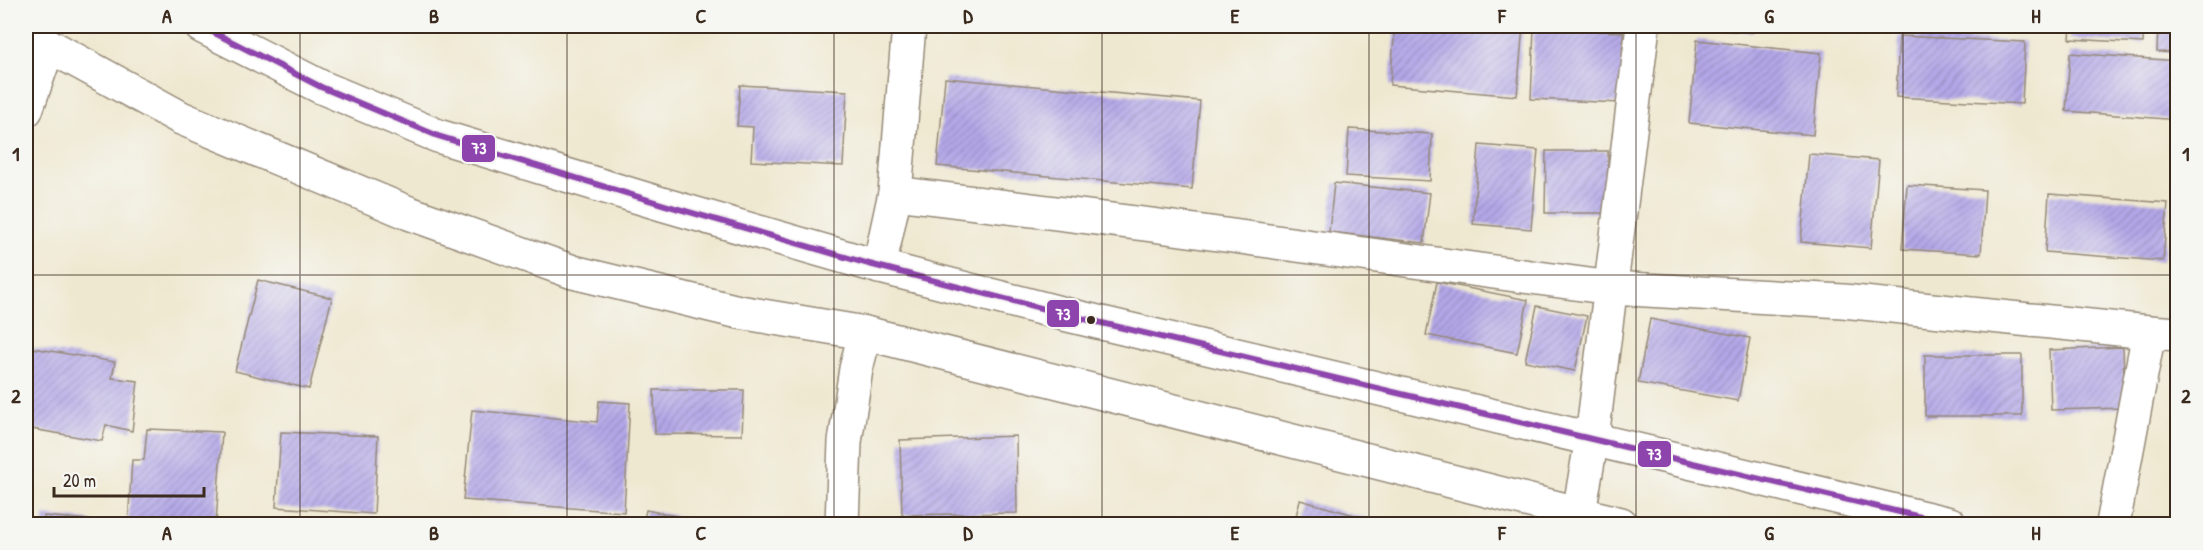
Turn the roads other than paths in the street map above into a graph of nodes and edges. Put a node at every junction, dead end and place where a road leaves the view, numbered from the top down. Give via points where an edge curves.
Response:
1 (201, 26) edge
2 (909, 26) edge
3 (1643, 26) edge
4 (37, 40) edge
5 (26, 110) edge
6 (895, 193) junction
7 (879, 267) junction
8 (1611, 288) junction
9 (864, 333) junction
10 (2164, 333) edge
11 (1592, 438) junction
12 (1578, 520) edge
13 (842, 525) edge
14 (1620, 525) edge
15 (1950, 525) edge
16 (2113, 525) edge

1 - 7 street via 321,87 438,136
2 - 6 street
3 - 8 street
4 - 5 street
4 - 9 street via 181,118 409,213 573,272 739,312
6 - 7 street
6 - 8 street
7 - 11 street
8 - 10 street via 1842,301
8 - 11 street
9 - 12 street
9 - 13 street via 845,442
10 - 16 street
11 - 12 street
11 - 15 street
12 - 14 street

